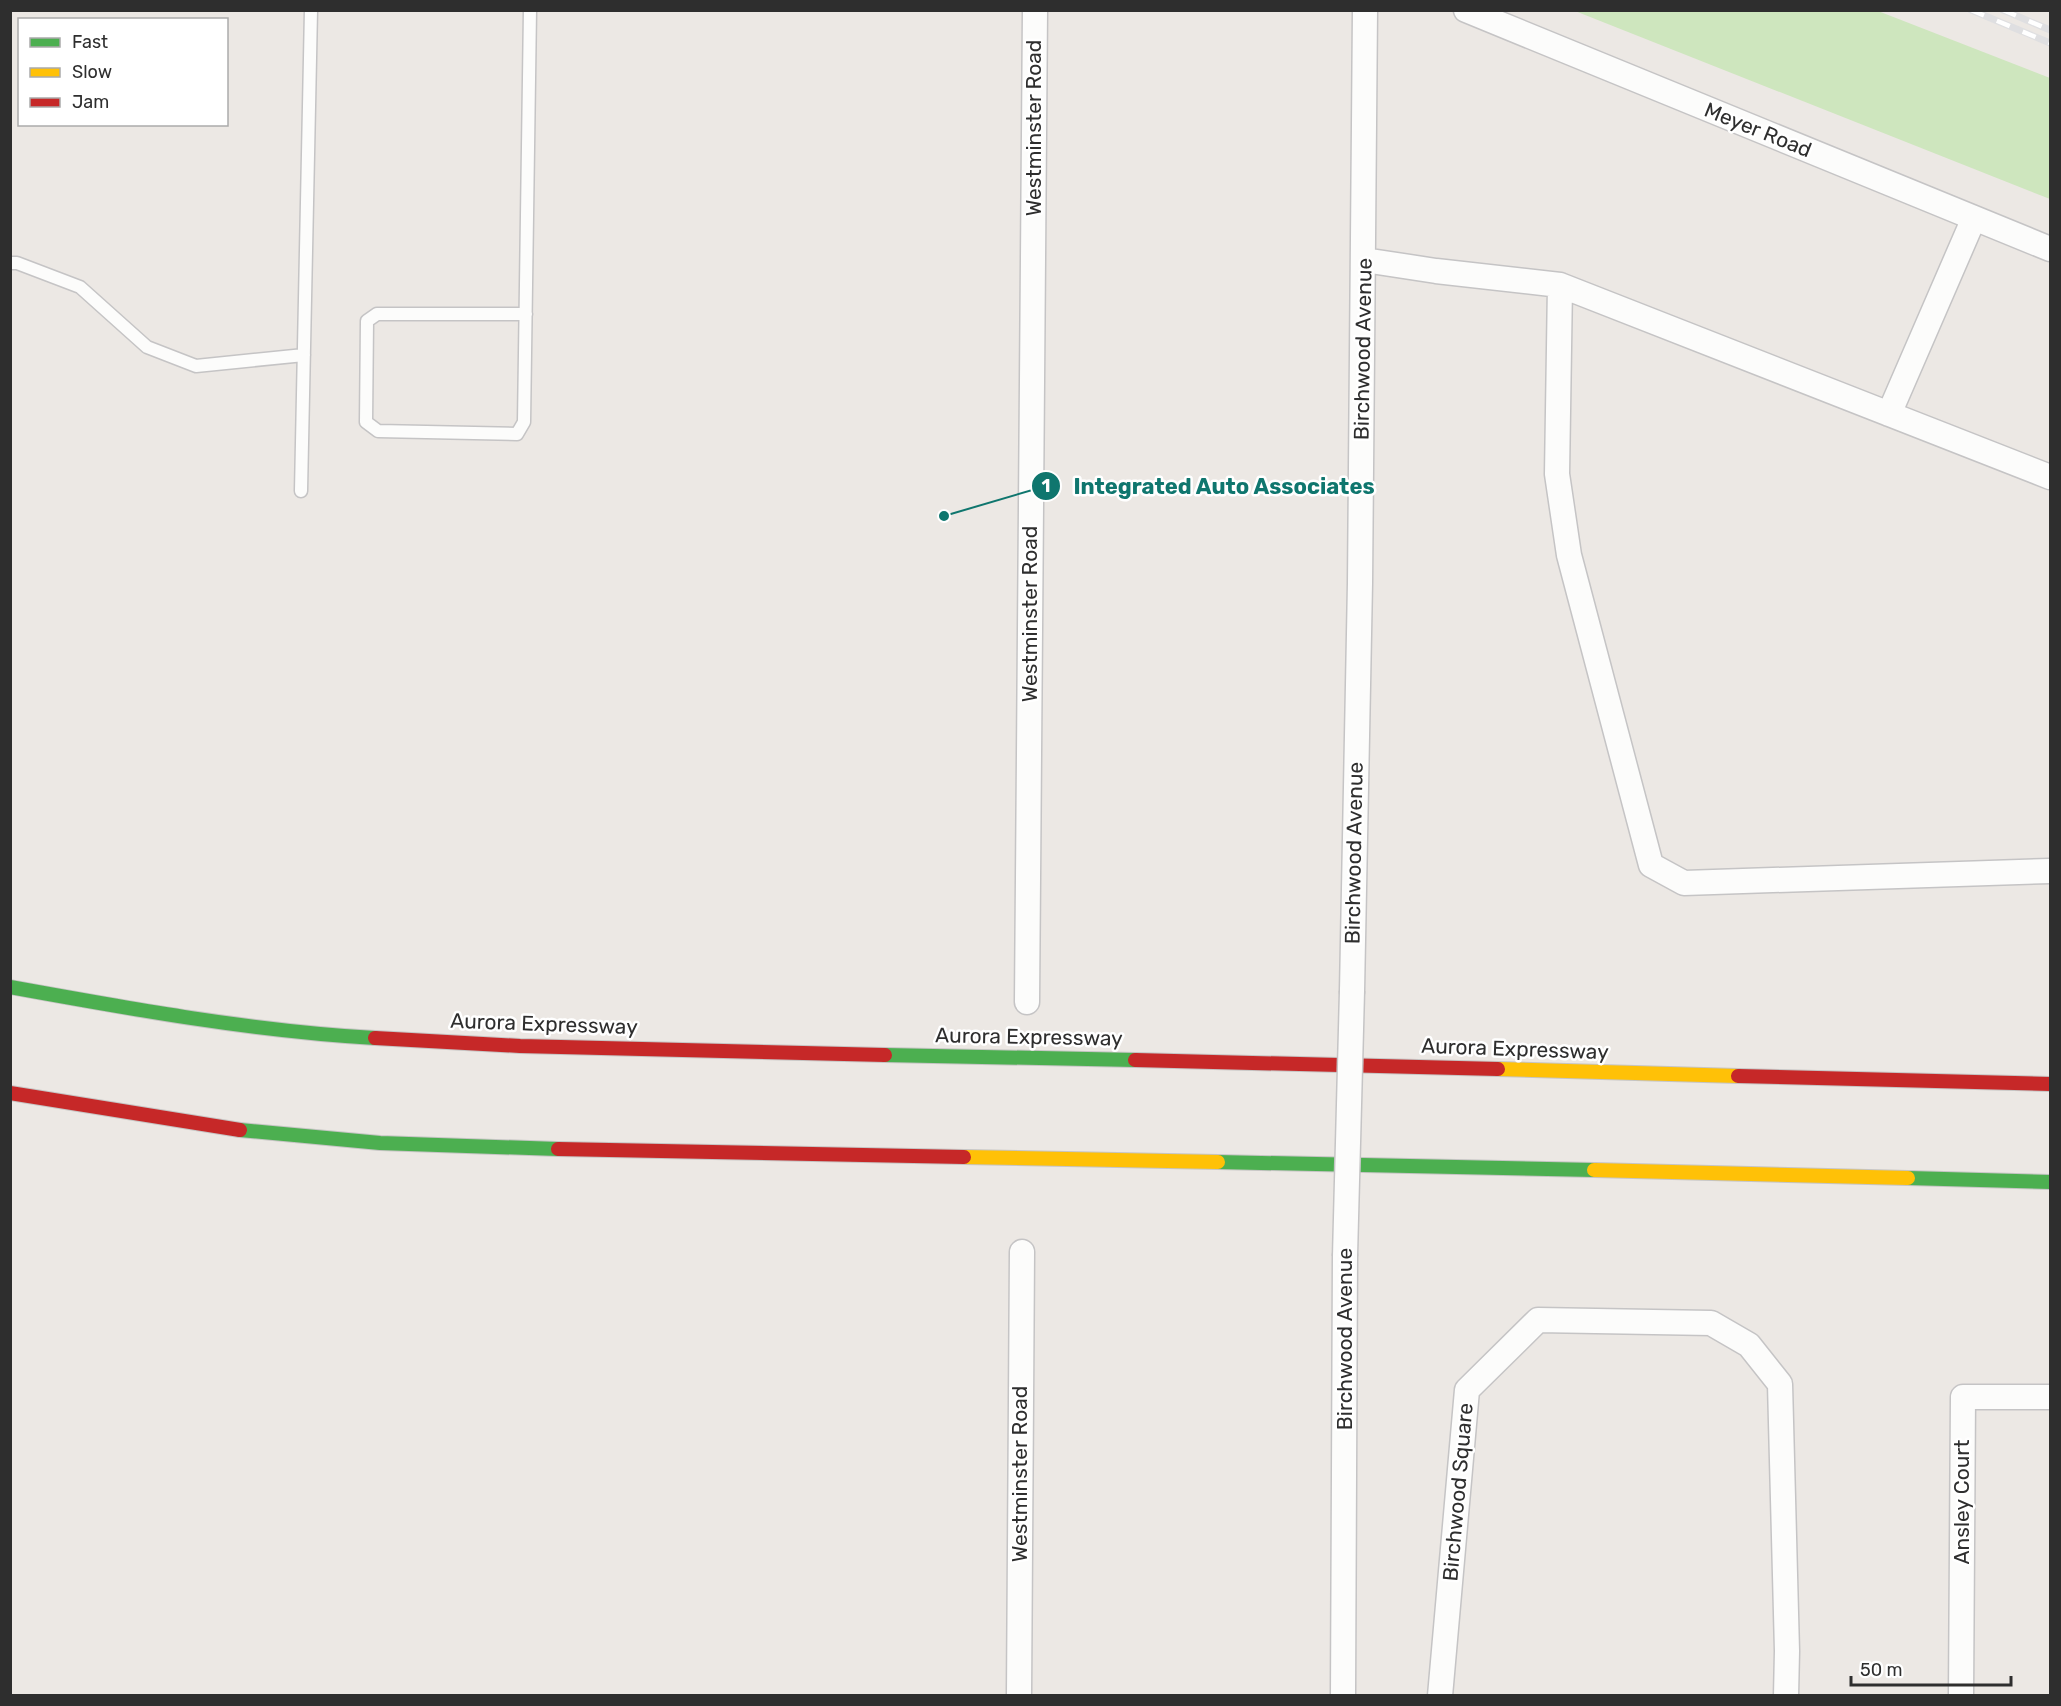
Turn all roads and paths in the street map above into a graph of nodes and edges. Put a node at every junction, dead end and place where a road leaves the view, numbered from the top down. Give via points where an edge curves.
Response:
1 (310, 10) edge
2 (530, 10) edge
3 (1035, 10) edge
4 (1365, 10) edge
5 (1466, 10) edge
6 (1974, 218) junction
7 (2050, 249) edge
8 (1364, 260) junction
9 (10, 263) edge
10 (1560, 285) junction
11 (526, 314) junction
12 (304, 356) junction
13 (1889, 414) junction
14 (2050, 477) edge
15 (301, 491) dead end
16 (2050, 871) edge
17 (10, 987) edge
18 (1027, 1002) dead end
19 (2050, 1084) edge
20 (10, 1093) edge
21 (2050, 1182) edge
22 (1022, 1252) dead end
23 (2050, 1397) edge
24 (1018, 1695) edge
25 (1343, 1695) edge
26 (1440, 1695) edge
27 (1786, 1695) edge
28 (1961, 1695) edge

1 - 12 lane
2 - 11 lane
3 - 18 street, Westminster Road
4 - 8 street, Birchwood Avenue
5 - 6 street, Meyer Road
6 - 7 street, Meyer Road
6 - 13 street
8 - 10 street
8 - 25 street, Birchwood Avenue, bridge via 1345,1256
9 - 12 lane via 80,287 147,347 196,366
10 - 13 street
10 - 16 street via 1557,474 1569,555 1651,865 1684,883
11 - 11 lane via 524,422 517,434 378,431 366,422 367,321 372,317
12 - 15 lane
13 - 14 street
17 - 19 highway, Aurora Expressway via 183,1018 341,1036 520,1046
20 - 21 highway via 239,1130 381,1143
22 - 24 street, Westminster Road
23 - 28 street, Ansley Court via 1963,1397
26 - 27 street, Birchwood Square via 1467,1390 1538,1320 1711,1323 1749,1345 1780,1384

